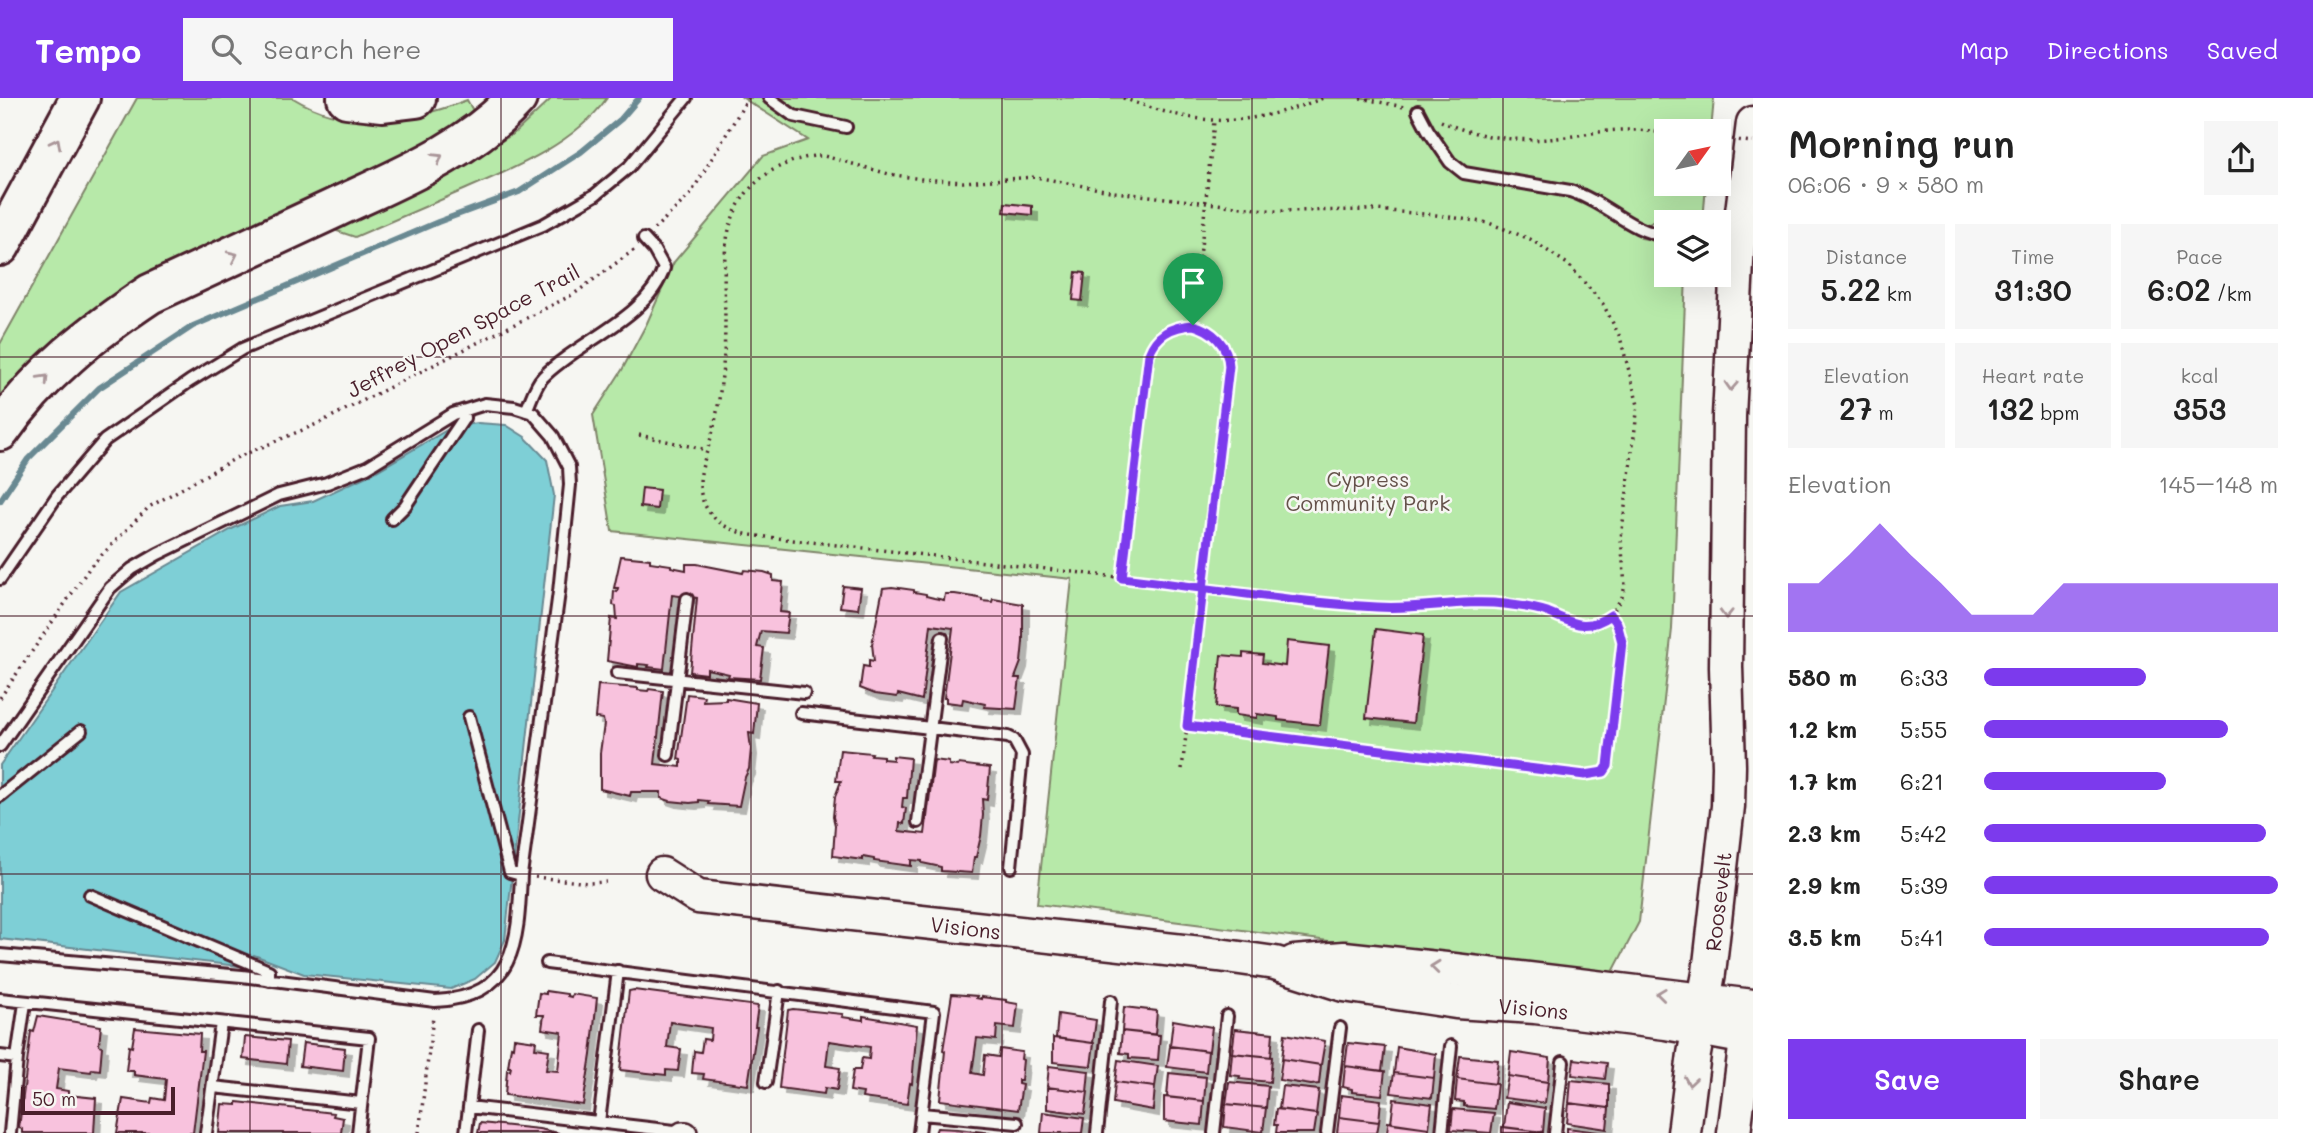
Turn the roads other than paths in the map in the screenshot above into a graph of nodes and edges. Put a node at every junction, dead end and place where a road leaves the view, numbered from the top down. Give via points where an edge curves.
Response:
1 (80, 98) edge
2 (347, 98) edge
3 (416, 98) edge
4 (517, 98) edge
5 (686, 98) edge
6 (769, 98) edge
7 (1418, 111) road end
8 (1753, 123) edge
9 (845, 127) dead end
10 (1654, 232) edge
11 (644, 239) road end
12 (0, 246) edge
13 (463, 411) junction
14 (526, 411) junction
15 (0, 431) edge
16 (392, 519) dead end
17 (0, 579) edge
18 (687, 599) dead end
19 (942, 638) dead end
20 (617, 673) dead end
21 (678, 679) junction
22 (804, 693) dead end
23 (801, 713) dead end
24 (469, 717) dead end
25 (931, 728) junction
26 (81, 732) dead end
27 (0, 746) edge
28 (668, 755) dead end
29 (0, 796) edge
30 (918, 822) dead end
31 (1011, 867) dead end
32 (662, 874) dead end
33 (521, 875) junction
34 (90, 895) dead end
35 (0, 955) edge
36 (547, 963) dead end
37 (618, 971) junction
38 (269, 980) junction
39 (779, 991) junction
40 (0, 999) edge
41 (1752, 1000) edge
42 (1111, 1001) dead end
43 (25, 1003) junction
44 (1702, 1015) junction
45 (1227, 1016) dead end
46 (221, 1023) junction
47 (1340, 1028) dead end
48 (478, 1030) dead end
49 (1749, 1038) edge
50 (1451, 1046) dead end
51 (0, 1056) edge
52 (17, 1058) junction
53 (1563, 1062) dead end
54 (766, 1082) dead end
55 (213, 1087) junction
56 (361, 1103) junction
57 (469, 1107) junction
58 (922, 1114) junction
59 (599, 1122) junction
60 (1017, 1123) dead end
61 (10, 1133) edge
62 (206, 1133) edge
63 (358, 1133) edge
64 (466, 1133) edge
65 (684, 1133) edge
66 (919, 1133) edge
67 (1097, 1133) edge
68 (1214, 1133) edge
69 (1327, 1133) edge
70 (1442, 1133) edge
71 (1555, 1133) edge
72 (1684, 1133) edge
73 (1734, 1133) edge

12 -> 1 highway
2 - 3 highway via 383,102
15 -> 4 highway via 63,358 150,294 425,165 476,134
5 - 17 lane via 629,167 595,195 542,225 242,349 105,440 57,496
6 - 9 lane via 794,116
7 - 10 lane via 1450,162 1465,173 1587,196 1636,227
8 -> 44 street, Roosevelt via 1733,244 1728,806
11 - 14 lane via 664,268 661,279 617,323 542,378
13 - 14 lane via 485,404
13 - 16 lane via 464,418
13 - 27 lane via 367,467 279,495 132,569 110,588
14 - 33 lane via 553,436 569,467 570,485
18 - 21 lane
19 - 25 lane
20 - 21 lane
21 - 22 lane
21 - 28 lane
23 - 25 lane
24 - 33 lane via 510,872
25 - 30 lane
25 - 31 lane via 1014,740 1022,755
26 - 29 lane
32 - 44 street, Visions via 698,897 1205,953 1275,963 1345,985 1456,1002 1666,1023
33 - 38 lane via 513,953 502,973 460,1000 435,1001
34 - 38 lane via 269,971
35 - 38 lane
36 - 37 lane
37 - 39 lane
37 - 59 lane
39 - 54 lane
39 - 58 lane via 934,1012
40 - 43 lane
41 - 44 street, Visions
41 - 49 street
42 - 67 lane
43 - 46 lane
43 - 52 lane
44 - 49 street, Visions
44 -> 72 street, Roosevelt
45 - 68 lane
46 - 55 lane
46 - 56 lane via 369,1038
47 - 69 lane
48 - 57 lane
49 - 73 street
50 - 70 lane
51 - 52 lane
52 - 61 lane
53 - 71 lane
55 - 56 lane
55 - 62 lane
56 - 63 lane
57 - 59 lane
57 - 64 lane
58 - 60 lane
58 - 66 lane
59 - 65 lane

